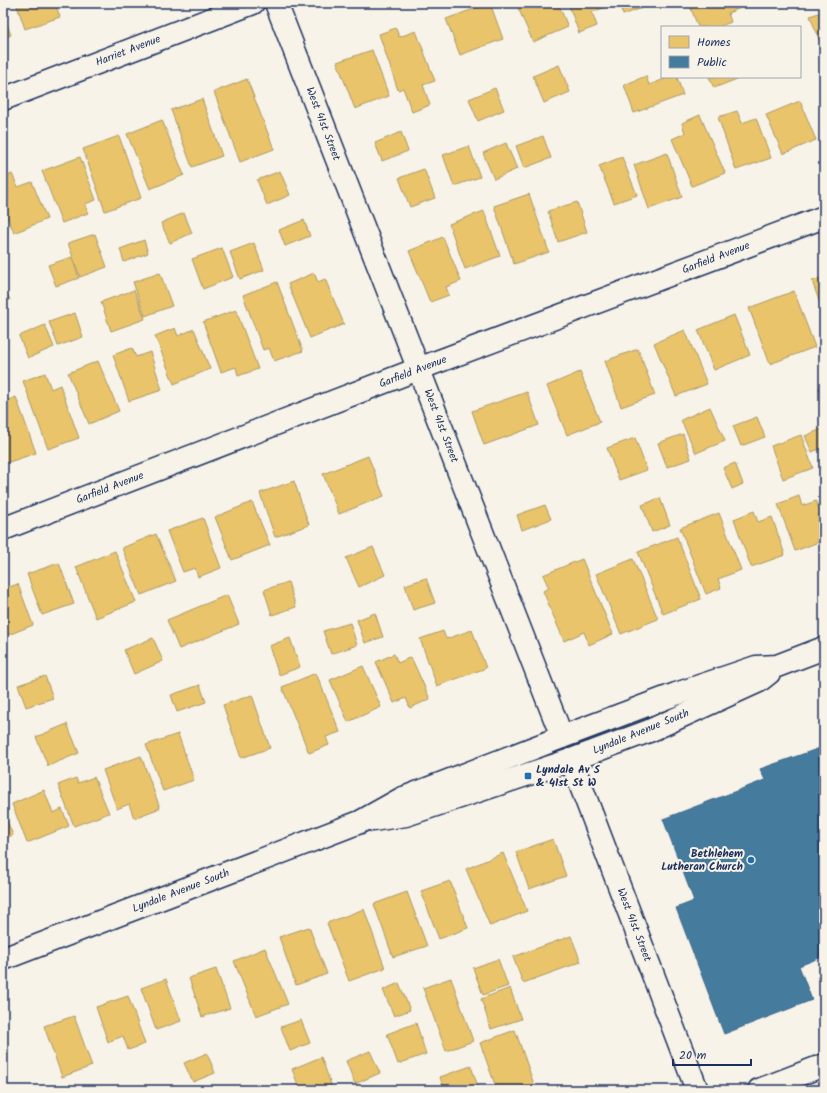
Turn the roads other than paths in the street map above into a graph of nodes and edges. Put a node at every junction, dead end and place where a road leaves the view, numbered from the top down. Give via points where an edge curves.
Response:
1 (253, 3) edge
2 (276, 3) edge
3 (3, 99) edge
4 (824, 217) edge
5 (418, 369) junction
6 (3, 529) edge
7 (824, 648) edge
8 (777, 666) junction
9 (562, 737) junction
10 (571, 760) junction
11 (360, 822) junction
12 (3, 959) edge
13 (824, 1065) edge
14 (697, 1090) edge
15 (759, 1090) edge

1 - 3 street, Harriet Avenue
2 - 5 street, West 41st Street
4 - 5 street, Garfield Avenue
5 - 6 street, Garfield Avenue
5 - 9 street, West 41st Street
7 - 8 street, Lyndale Avenue South
8 - 9 street, Lyndale Avenue South via 756,667
8 - 10 street, Lyndale Avenue South via 759,681 649,731
9 - 11 street, Lyndale Avenue South via 402,799
10 - 11 street, Lyndale Avenue South via 406,816
10 - 14 street, West 41st Street
11 - 12 street, Lyndale Avenue South
13 - 15 street

